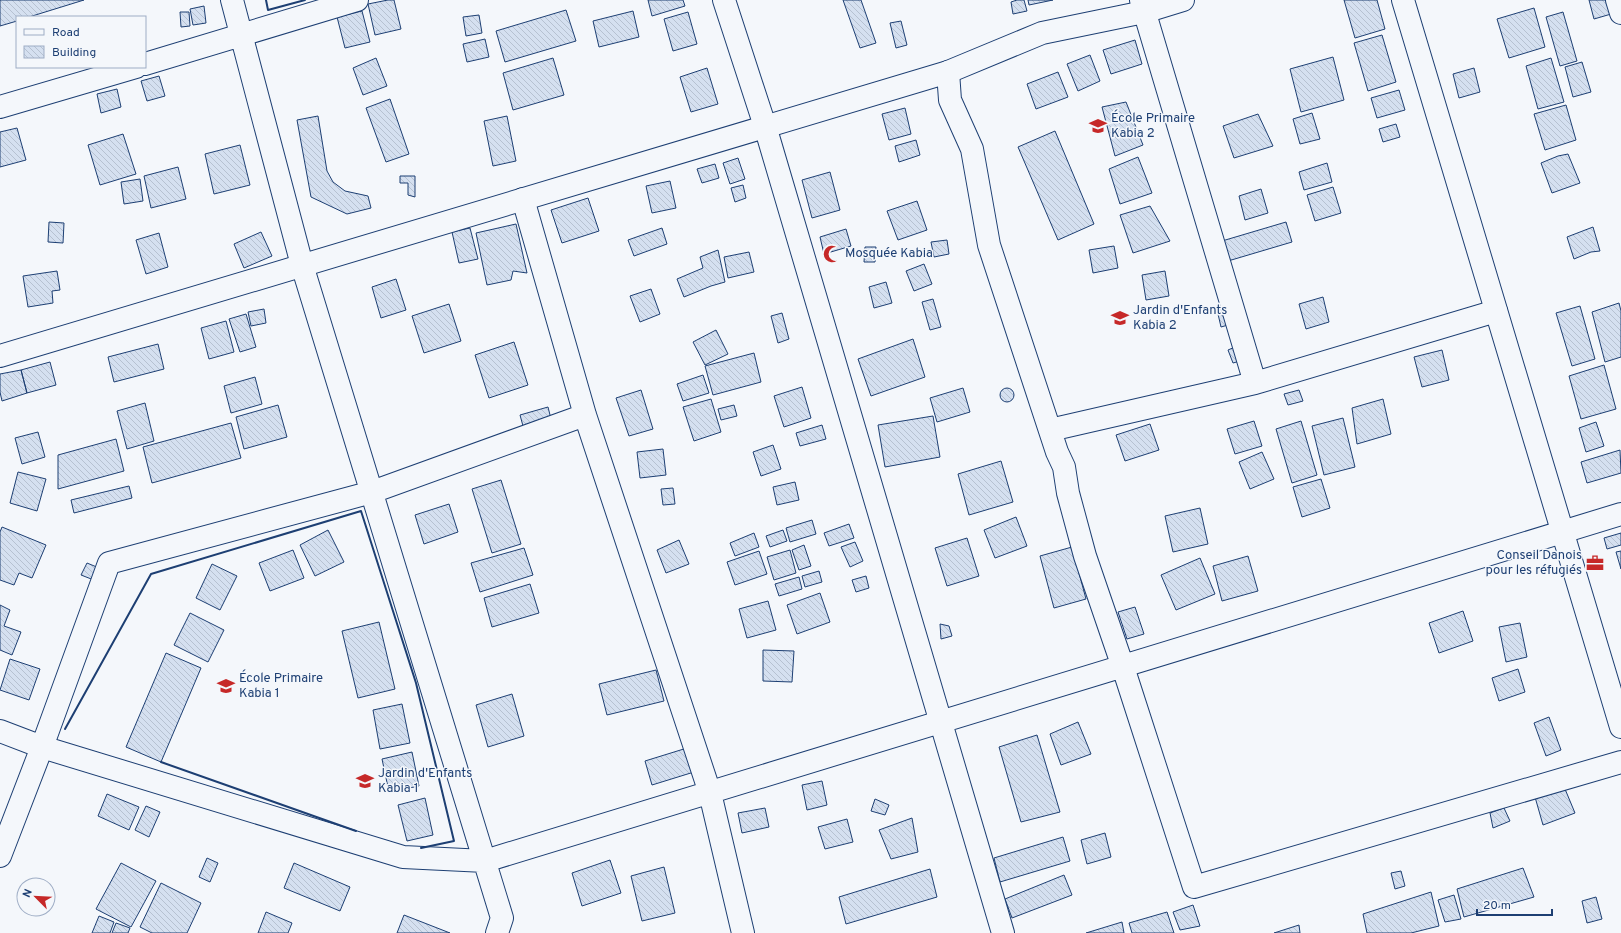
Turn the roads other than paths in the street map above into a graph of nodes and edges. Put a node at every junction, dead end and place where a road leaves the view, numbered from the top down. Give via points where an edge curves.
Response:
1 (232, 0) edge
2 (357, 0) edge
3 (724, 0) edge
4 (1183, 0) edge
5 (1403, 0) edge
6 (1617, 0) edge
7 (1142, 6) edge
8 (1621, 14) edge
9 (242, 36) junction
10 (146, 64) edge
11 (133, 68) edge
12 (948, 72) junction
13 (0, 107) edge
14 (765, 126) junction
15 (523, 199) junction
16 (302, 266) junction
17 (1496, 312) junction
18 (0, 356) edge
19 (1255, 383) junction
20 (585, 415) junction
21 (1050, 430) junction
22 (372, 492) junction
23 (1621, 514) edge
24 (1563, 532) junction
25 (1123, 667) junction
26 (940, 724) junction
27 (1621, 727) edge
28 (0, 731) edge
29 (42, 747) junction
30 (1621, 762) edge
31 (710, 793) junction
32 (0, 856) edge
33 (485, 861) junction
34 (497, 933) edge
35 (743, 933) edge
36 (1002, 933) edge

1 - 9 street
2 - 9 street
3 - 14 street
4 - 7 street
5 - 17 street
6 - 8 street
7 - 12 street via 1042,33
7 - 19 street
9 - 10 street
9 - 16 street
11 - 13 street
12 - 14 street
12 - 21 street via 950,100 972,149 989,246
14 - 15 street
14 - 26 street
15 - 16 street
15 - 20 street
16 - 18 street
16 - 22 street
17 - 19 street
17 - 24 street
19 - 21 street
20 - 22 street
20 - 31 street
21 - 25 street via 1064,468 1085,556
22 - 29 street via 109,563
22 - 33 street
23 - 24 street
24 - 25 street
24 - 27 street
25 - 26 street
25 - 30 street via 1194,887
26 - 31 street
26 - 36 street
28 - 29 street
29 - 32 street
29 - 33 street via 403,856
31 - 33 street
31 - 35 street
33 - 34 street via 502,918

